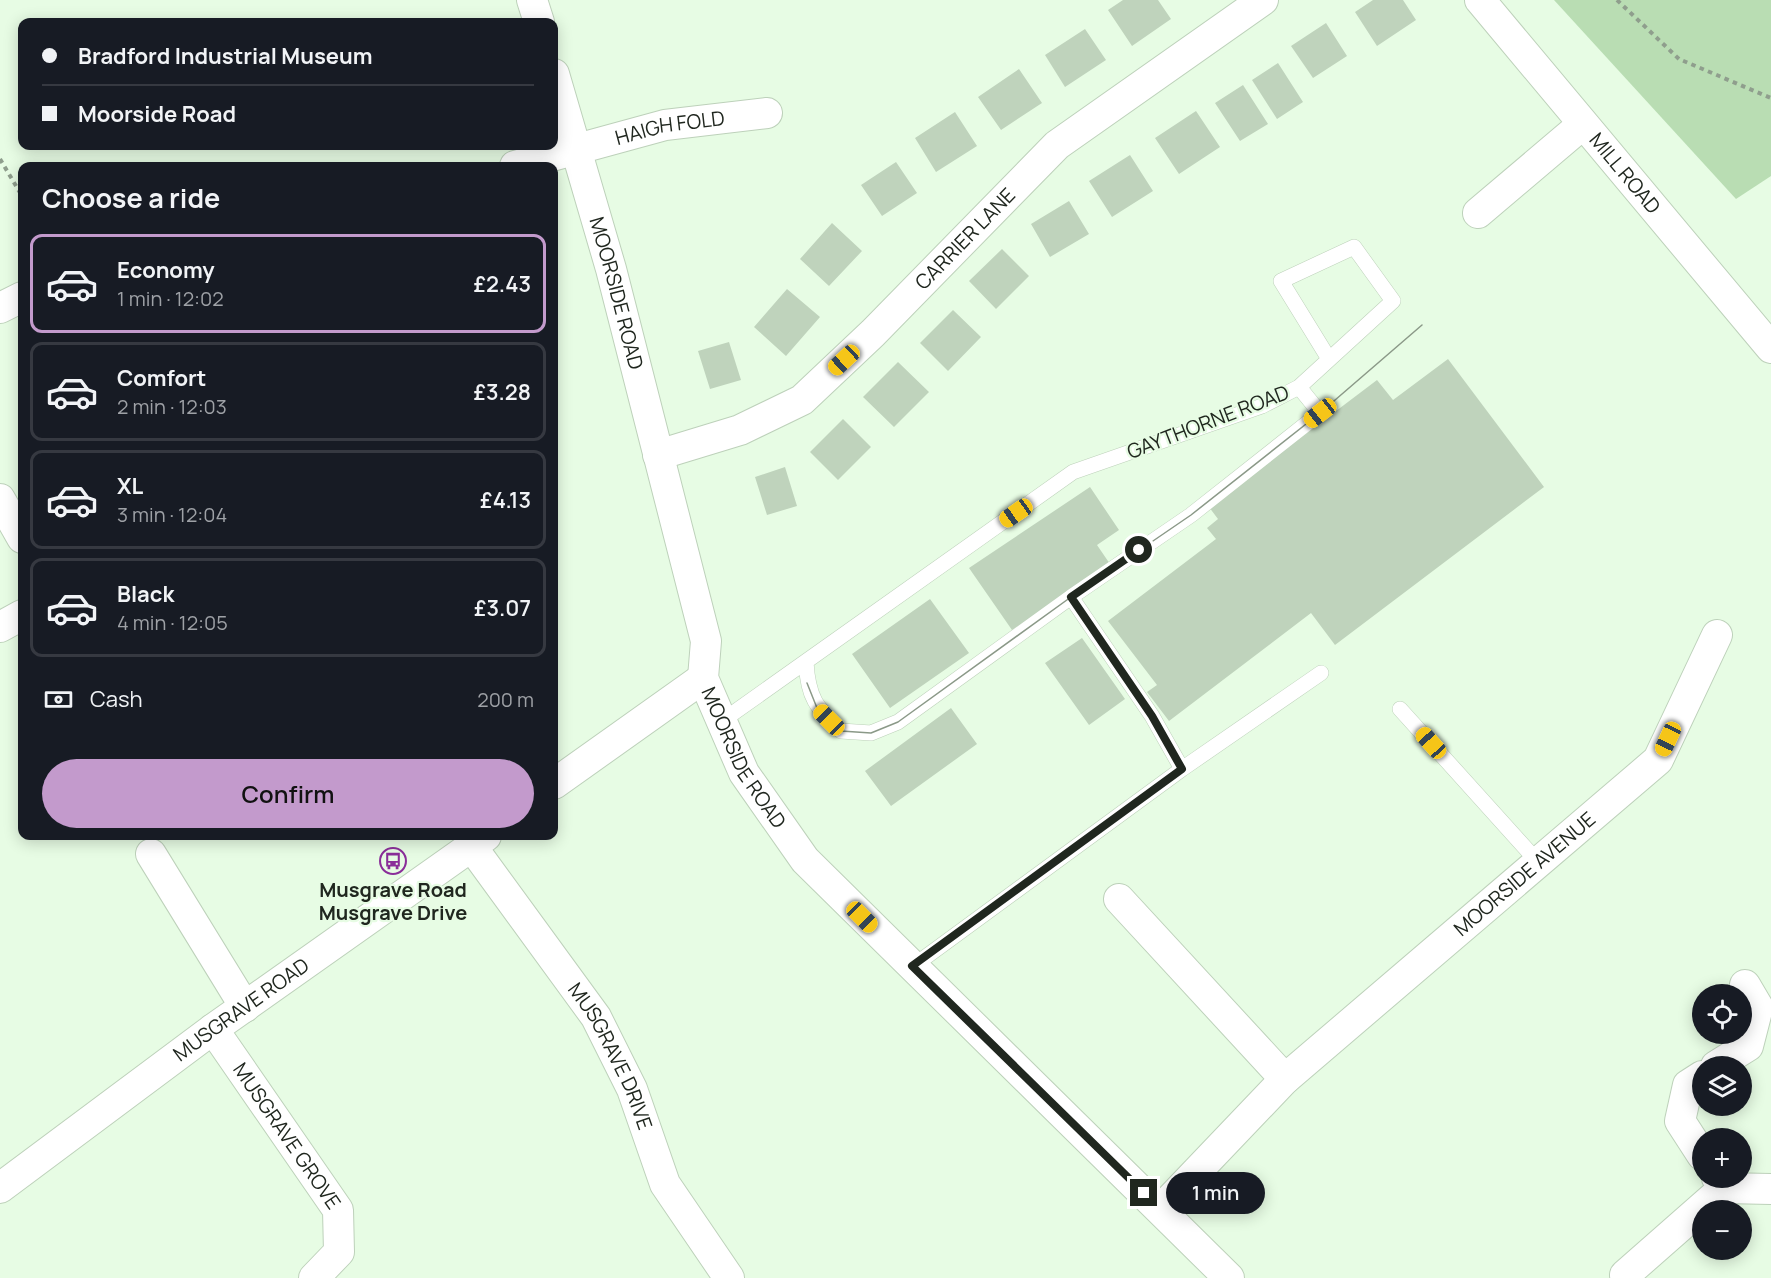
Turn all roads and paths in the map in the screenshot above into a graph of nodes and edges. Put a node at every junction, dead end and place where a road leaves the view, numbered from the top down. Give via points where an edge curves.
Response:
1 (532, 0) edge
2 (1263, 0) edge
3 (1480, 0) edge
4 (1617, 0) edge
5 (538, 18) edge
6 (558, 88) edge
7 (1771, 98) edge
8 (766, 113) dead end
9 (1583, 124) junction
10 (576, 151) junction
11 (0, 159) edge
12 (531, 162) edge
13 (18, 189) edge
14 (1478, 213) dead end
15 (18, 299) edge
16 (0, 308) edge
17 (1771, 348) edge
18 (1329, 359) junction
19 (1299, 387) junction
20 (658, 455) junction
21 (0, 499) edge
22 (18, 531) edge
23 (1071, 597) junction
24 (18, 617) edge
25 (0, 627) edge
26 (1717, 635) dead end
27 (806, 662) junction
28 (1321, 673) dead end
29 (703, 678) junction
30 (1400, 709) dead end
31 (722, 721) junction
32 (1182, 769) junction
33 (558, 781) edge
34 (479, 841) edge
35 (151, 854) dead end
36 (1538, 862) junction
37 (1119, 898) dead end
38 (912, 966) junction
39 (1752, 997) edge
40 (245, 1007) junction
41 (213, 1029) junction
42 (1752, 1030) edge
43 (1749, 1044) edge
44 (1732, 1056) edge
45 (1285, 1080) junction
46 (1692, 1082) edge
47 (1692, 1140) edge
48 (1752, 1187) edge
49 (0, 1188) edge
50 (1716, 1188) edge
51 (1771, 1190) edge
52 (1161, 1209) junction
53 (314, 1278) edge
54 (729, 1278) edge
55 (1228, 1278) edge
56 (1627, 1278) edge

1 - 5 street
2 - 20 street, CARRIER LANE via 1056,145 873,333 802,400 740,430
3 - 9 street, MILL ROAD
4 - 7 path via 1679,59
6 - 10 street, MOORSIDE ROAD
8 - 10 street, HAIGH FOLD via 666,125
9 - 14 street
9 - 17 street, MILL ROAD
10 - 12 street, HAIGH FOLD
10 - 20 street, MOORSIDE ROAD via 611,269
11 - 13 path
15 - 16 street
18 - 18 lane via 1393,300 1354,247 1281,281
18 - 19 lane
19 - 23 lane, GAYTHORNE ROAD via 1320,413 1191,515
19 - 27 lane, GAYTHORNE ROAD via 1262,406 1073,472
20 - 29 street, MOORSIDE ROAD via 706,641
21 - 22 street
23 - 27 lane, GAYTHORNE ROAD via 898,722 870,733 841,732 817,708 807,683
23 - 32 lane via 1152,716
24 - 25 street
26 - 36 street, MOORSIDE AVENUE via 1658,760
27 - 31 lane, GAYTHORNE ROAD
28 - 32 lane
29 - 31 street, MOORSIDE ROAD
29 - 33 street
30 - 36 lane
31 - 38 street, MOORSIDE ROAD via 744,773 805,860
32 - 38 lane
34 - 40 street, MUSGRAVE ROAD
34 - 54 street, MUSGRAVE DRIVE via 596,1017 632,1089 666,1184
35 - 40 street
36 - 45 street, MOORSIDE AVENUE
37 - 45 street
38 - 52 street, MOORSIDE ROAD
39 - 42 street via 1758,1007
40 - 41 street, MUSGRAVE ROAD
41 - 49 street, MUSGRAVE ROAD
41 - 53 street, MUSGRAVE GROVE via 338,1210 339,1252
43 - 44 street
45 - 52 street, MOORSIDE AVENUE
46 - 47 street via 1688,1085 1680,1121
48 - 51 street
50 - 56 street via 1625,1275
52 - 55 street, MOORSIDE ROAD

